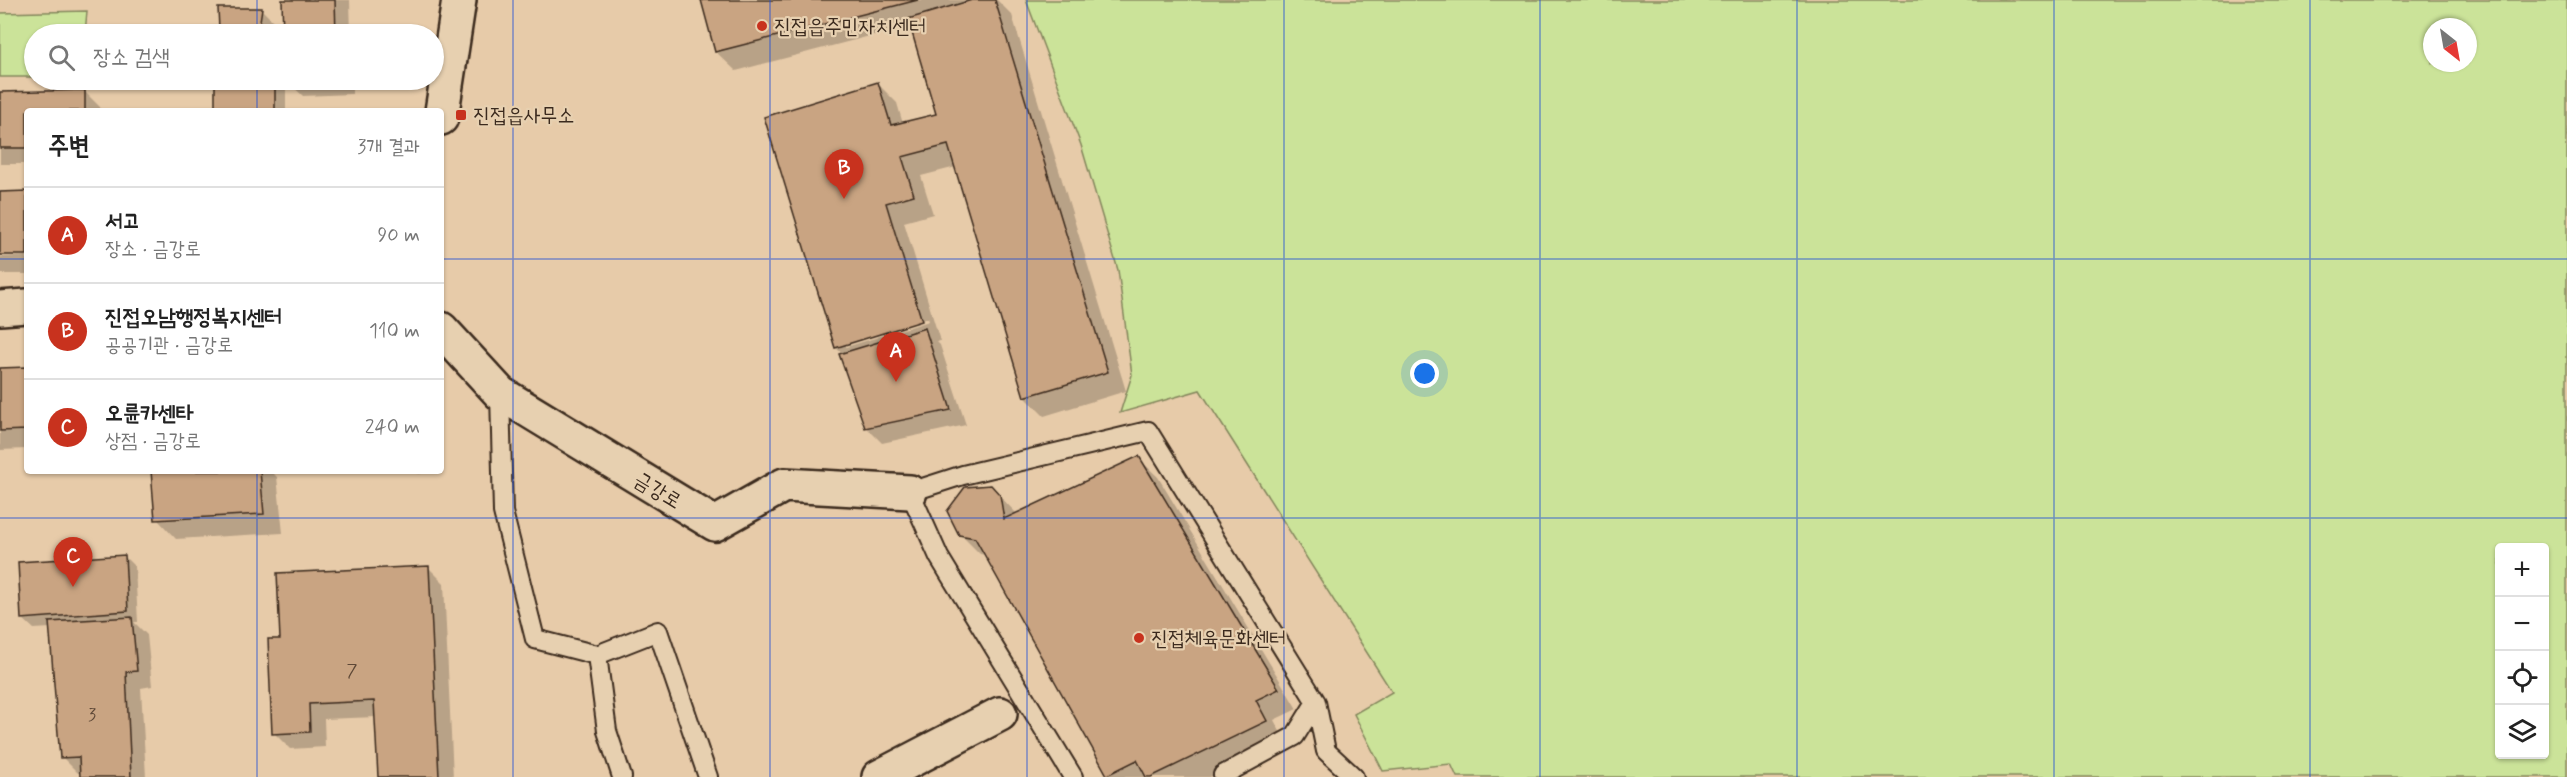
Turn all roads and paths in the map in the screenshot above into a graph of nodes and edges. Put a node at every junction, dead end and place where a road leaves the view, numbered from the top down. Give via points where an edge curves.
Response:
1 (459, 0) edge
2 (443, 108) edge
3 (24, 306) edge
4 (0, 308) edge
5 (444, 332) edge
6 (500, 393) junction
7 (910, 492) junction
8 (597, 655) junction
9 (1316, 702) junction
10 (1000, 714) dead end
11 (1226, 776) edge
12 (622, 777) edge
13 (708, 777) edge
14 (879, 777) edge
15 (1073, 777) edge
16 (1354, 777) edge

1 - 2 street
3 - 4 street
5 - 6 street, 금강로
6 - 7 street, 금강로 via 715,525 784,485
6 - 8 lane via 503,512 535,639
7 - 9 lane via 963,475 1148,431
7 - 15 lane via 939,557
8 - 12 lane via 607,731
8 - 13 lane via 658,631
9 - 11 lane via 1295,736
9 - 16 lane via 1326,751
10 - 14 street

